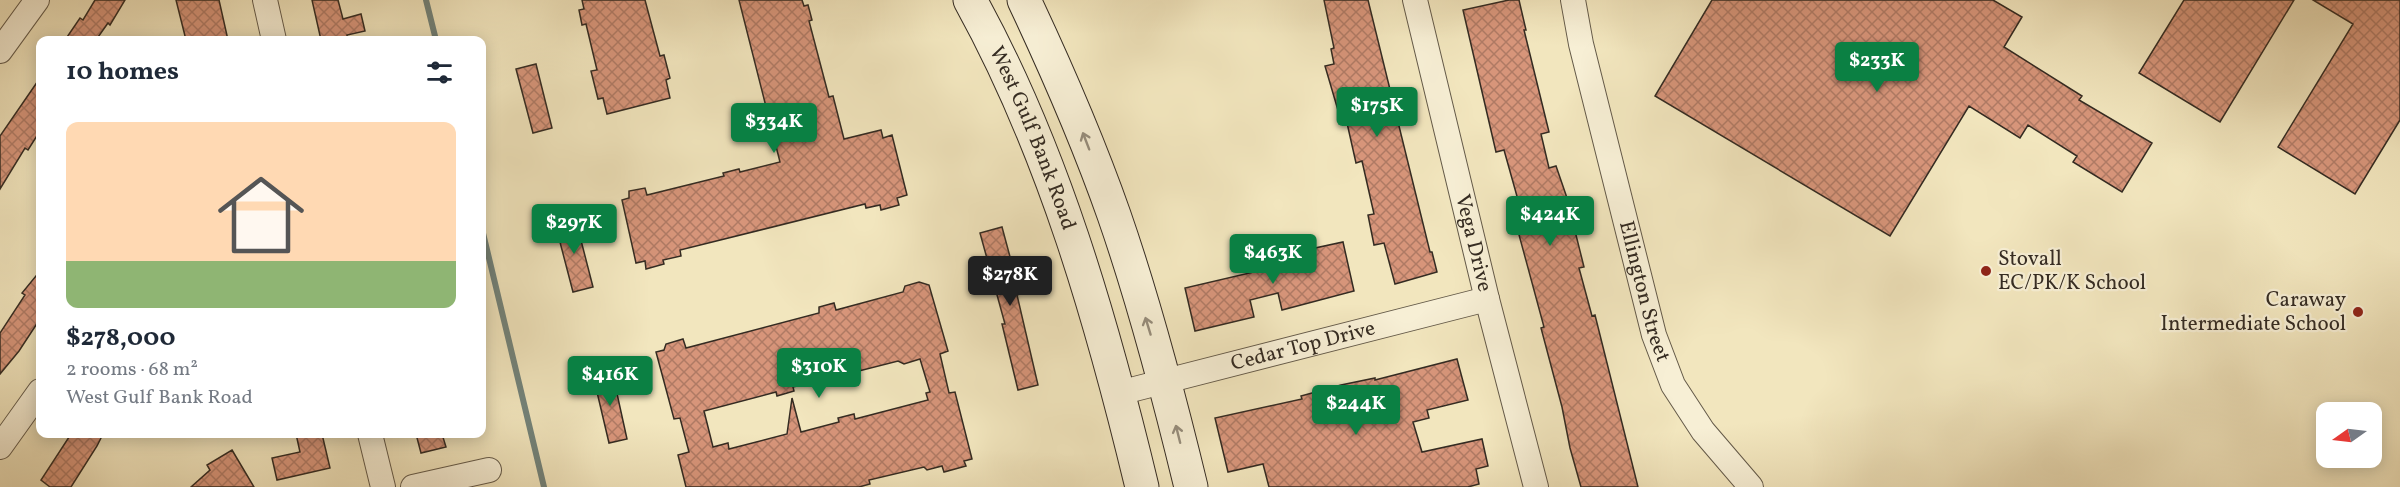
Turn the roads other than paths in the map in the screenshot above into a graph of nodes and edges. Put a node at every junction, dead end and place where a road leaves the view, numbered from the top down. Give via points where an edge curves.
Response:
1 (37, 0) edge
2 (265, 0) edge
3 (970, 0) edge
4 (1024, 0) edge
5 (1415, 0) edge
6 (1573, 0) edge
7 (273, 36) edge
8 (1046, 48) junction
9 (0, 51) edge
10 (1004, 68) junction
11 (1487, 299) junction
12 (1165, 382) junction
13 (1119, 393) junction
14 (36, 397) edge
15 (371, 438) edge
16 (0, 447) edge
17 (489, 470) dead end
18 (383, 487) edge
19 (413, 487) edge
20 (1142, 487) edge
21 (1191, 487) edge
22 (1536, 487) edge
23 (1751, 487) edge

1 - 9 street
2 - 7 street
3 - 10 main road, West Gulf Bank Road
4 - 8 main road
5 - 11 street, Vega Drive
6 - 23 street, Ellington Street via 1654,335 1673,385 1703,430
8 - 10 main road
12 -> 8 main road via 1114,216
10 - 13 main road, West Gulf Bank Road via 1069,226
11 - 12 street, Cedar Top Drive
11 - 22 street, Vega Drive
12 - 13 street, Cedar Top Drive
21 -> 12 main road
13 - 20 main road, West Gulf Bank Road
14 - 16 street
15 - 18 street
17 - 19 street

